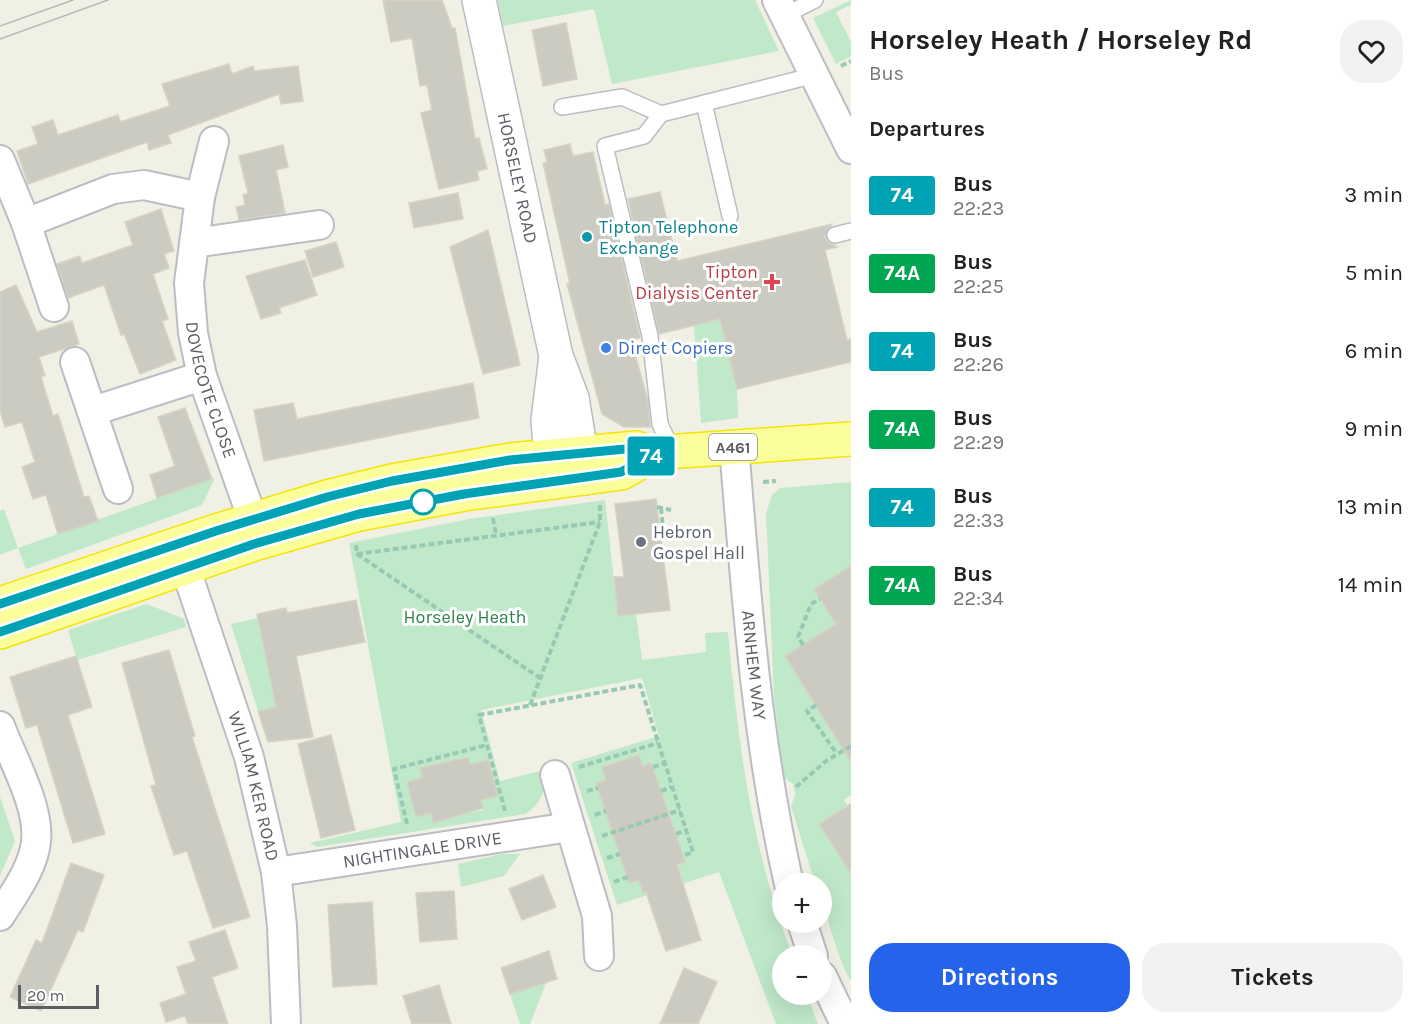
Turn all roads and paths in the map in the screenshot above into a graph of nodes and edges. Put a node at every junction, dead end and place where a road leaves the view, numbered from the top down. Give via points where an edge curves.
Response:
1 (479, 0) edge
2 (815, 0) edge
3 (781, 7) edge
4 (815, 75) junction
5 (704, 103) junction
6 (562, 107) dead end
7 (661, 114) junction
8 (848, 135) edge
9 (214, 141) dead end
10 (0, 160) edge
11 (200, 197) junction
12 (730, 216) dead end
13 (26, 223) junction
14 (320, 225) dead end
15 (851, 231) edge
16 (835, 235) dead end
17 (194, 243) junction
18 (54, 307) dead end
19 (556, 356) junction
20 (75, 362) dead end
21 (202, 376) junction
22 (93, 411) junction
23 (851, 439) edge
24 (734, 446) junction
25 (663, 453) junction
26 (551, 469) junction
27 (589, 475) junction
28 (118, 489) dead end
29 (671, 510) dead end
30 (600, 522) junction
31 (257, 531) junction
32 (354, 537) dead end
33 (664, 540) dead end
34 (357, 554) junction
35 (182, 556) junction
36 (820, 599) dead end
37 (0, 604) edge
38 (0, 632) edge
39 (803, 645) dead end
40 (540, 678) junction
41 (816, 705) dead end
42 (530, 706) junction
43 (0, 726) edge
44 (658, 743) junction
45 (487, 745) junction
46 (851, 746) edge
47 (837, 754) junction
48 (665, 764) junction
49 (653, 767) dead end
50 (555, 774) joint
51 (672, 787) junction
52 (661, 791) dead end
53 (789, 793) dead end
54 (680, 810) junction
55 (686, 830) junction
56 (676, 834) dead end
57 (511, 836) junction
58 (573, 836) junction
59 (414, 851) junction
60 (683, 856) dead end
61 (276, 872) junction
62 (786, 873) edge
63 (0, 916) edge
64 (599, 956) dead end
65 (832, 997) edge
66 (286, 1024) edge
67 (845, 1024) edge

1 - 19 street, HORSELEY ROAD
2 - 3 lane
3 - 4 street
4 - 5 lane
4 - 8 street
5 - 7 lane
5 - 12 lane
6 - 7 lane via 621,97
7 - 25 lane via 644,136 605,146 650,336
9 - 11 street, DOVECOTE CLOSE
10 - 13 street
11 - 13 street via 144,185 113,189
11 - 17 street, DOVECOTE CLOSE
13 - 18 street
14 - 17 street
15 - 16 lane
17 - 21 street, DOVECOTE CLOSE via 189,283
19 - 26 street, HORSELEY ROAD via 548,402
19 - 27 street, HORSELEY ROAD via 570,388
20 - 22 street
21 - 22 street
21 - 31 street, DOVECOTE CLOSE
22 - 28 street
23 - 24 highway, A461
24 - 25 highway, A461
24 - 62 street, ARNHEM WAY via 758,720 771,807
25 - 27 highway, A461 via 621,472
26 - 27 highway, A461
26 - 31 highway, A461 via 324,524
26 - 31 highway, A461 via 510,460 392,481
27 - 30 path
29 - 33 path via 659,507
30 - 34 path
30 - 40 path
31 - 35 highway, A461
32 - 34 path
34 - 40 path
35 - 37 highway, A461 via 112,566
35 - 38 highway, A461
35 - 61 street, WILLIAM KER ROAD via 249,757
36 - 39 path via 811,604 798,637
40 - 42 path
41 - 47 path via 807,711
42 - 44 path via 640,685
42 - 45 path via 479,715
43 - 63 street via 36,826 36,842 20,882
44 - 48 path
44 - 50 path
45 - 57 path
45 - 59 path via 394,769
46 - 47 path
47 - 53 path
48 - 49 path
48 - 51 path
50 - 58 street
51 - 52 path
51 - 54 path
54 - 55 path
54 - 58 path
55 - 56 path
55 - 60 path via 693,852
57 - 58 street, NIGHTINGALE DRIVE
57 - 59 street, NIGHTINGALE DRIVE
58 - 64 street via 597,916
59 - 61 street, NIGHTINGALE DRIVE
61 - 66 street, WILLIAM KER ROAD
65 - 67 street

